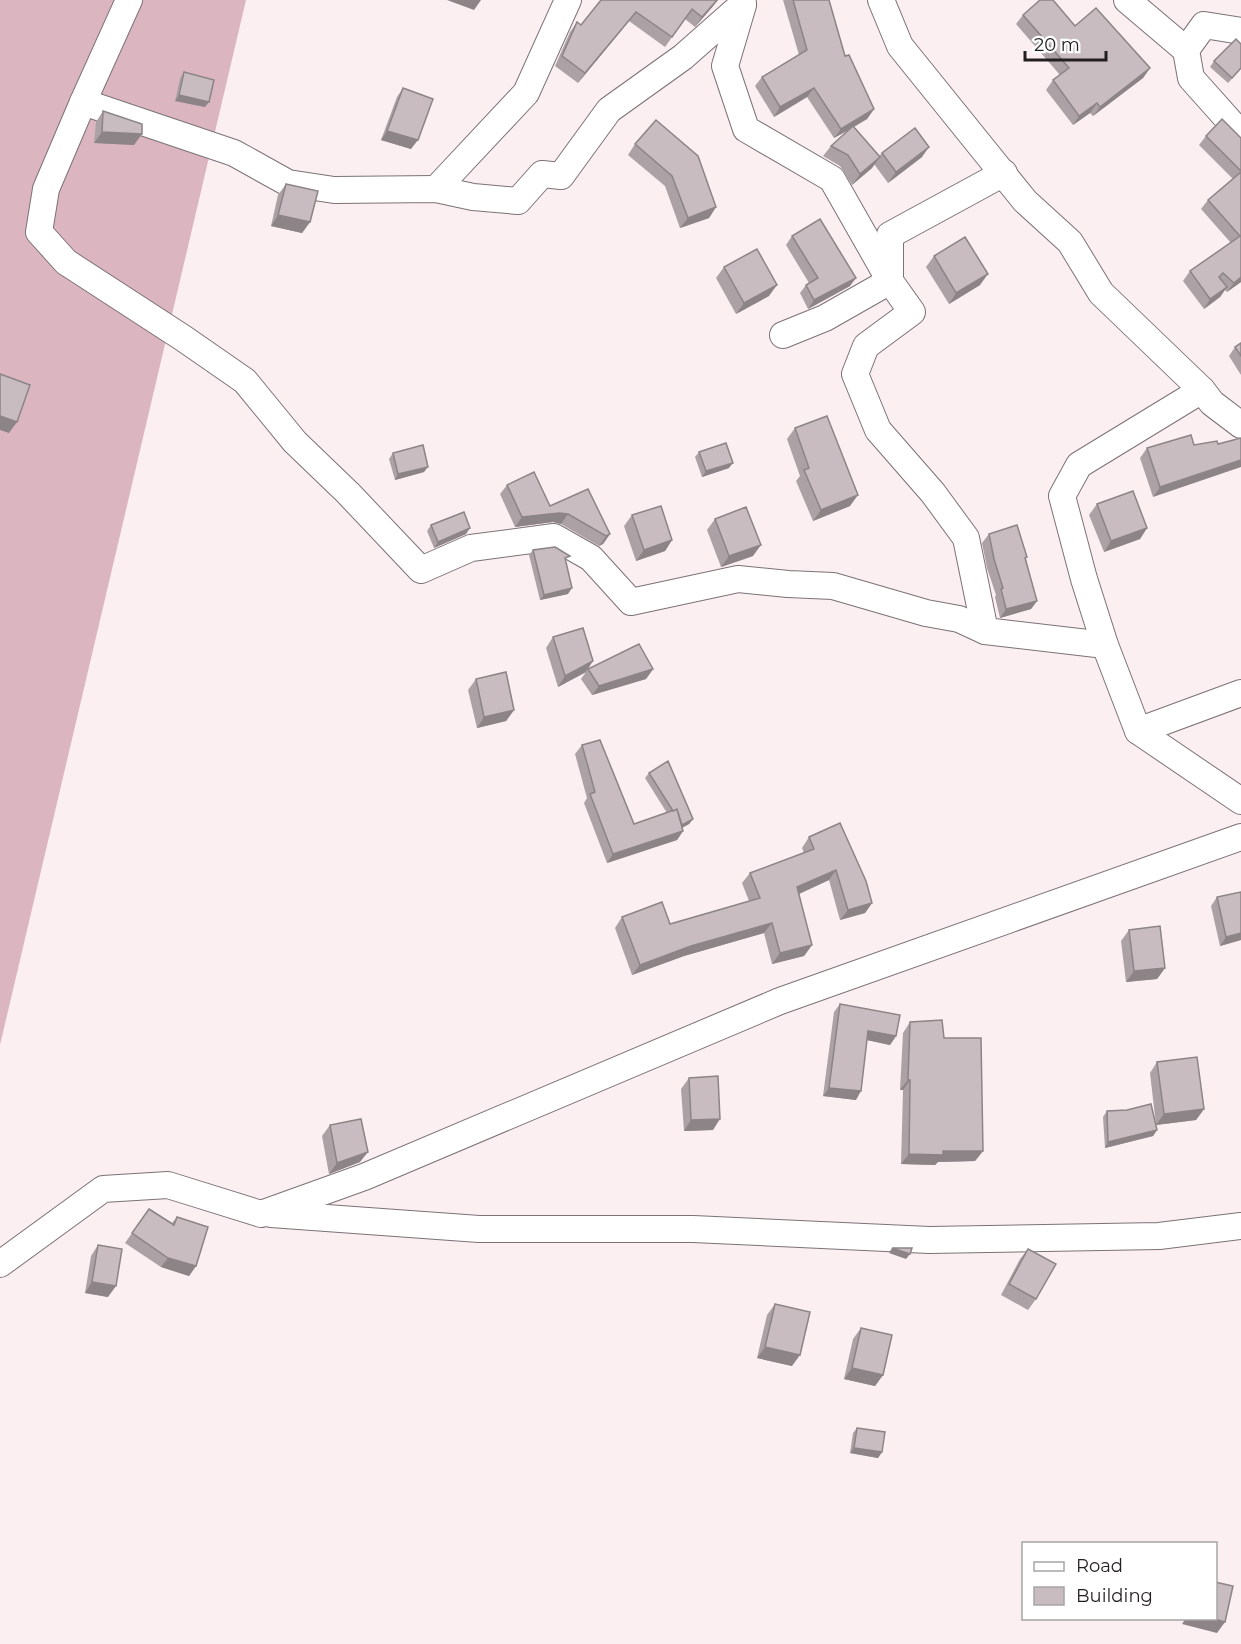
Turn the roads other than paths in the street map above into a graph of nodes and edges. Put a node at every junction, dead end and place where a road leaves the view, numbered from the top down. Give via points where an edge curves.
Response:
1 (129, 0) edge
2 (568, 0) edge
3 (881, 0) edge
4 (1127, 0) edge
5 (744, 3) edge
6 (1241, 31) edge
7 (1186, 50) junction
8 (83, 102) junction
9 (1241, 134) edge
10 (1004, 173) junction
11 (436, 189) junction
12 (890, 281) junction
13 (783, 335) dead end
14 (1202, 390) junction
15 (1241, 425) edge
16 (985, 631) junction
17 (1105, 645) junction
18 (1241, 693) edge
19 (1138, 731) junction
20 (1241, 801) edge
21 (1241, 837) edge
22 (261, 1214) junction
23 (1241, 1226) edge
24 (0, 1264) edge

1 - 8 street
2 - 11 street via 526,93
3 - 10 street via 900,46
4 - 7 street
5 - 11 street via 683,57 609,110 561,176 542,174 518,201
5 - 12 street via 725,66 747,129 832,179
6 - 7 street via 1204,25
7 - 9 street via 1191,78
8 - 11 street via 234,153 288,183 334,190
8 - 16 street via 46,189 39,232 66,262 245,381 295,442 421,570 471,548 554,537 591,558 631,602 738,579 833,586 959,619
10 - 12 street via 890,235
10 - 14 street via 1025,201 1070,242 1101,293
12 - 13 street via 825,318
12 - 16 street via 912,312 866,346 855,374 878,430 966,538
14 - 15 street via 1212,404
14 - 17 street via 1079,465 1062,496
16 - 17 street
17 - 19 street
18 - 19 street
19 - 20 street
21 - 22 street via 780,1001 364,1177
22 - 23 street via 479,1229 693,1229 929,1240 1159,1236
22 - 24 street via 168,1185 103,1189

